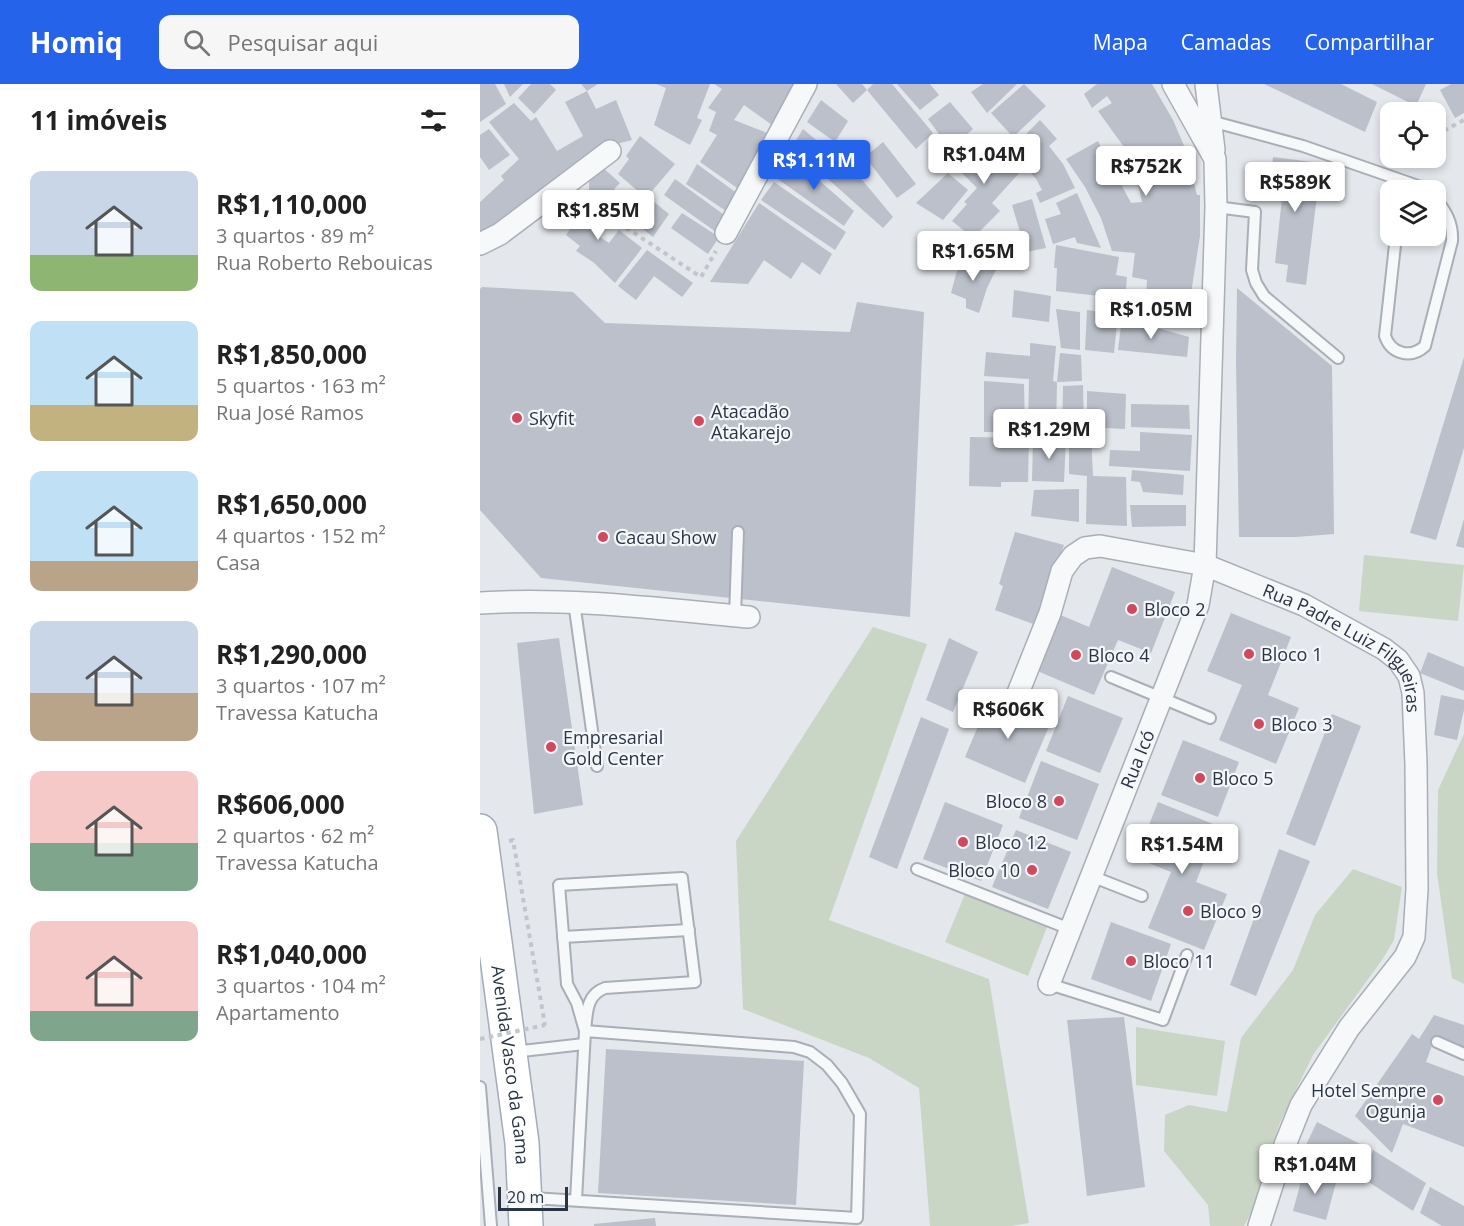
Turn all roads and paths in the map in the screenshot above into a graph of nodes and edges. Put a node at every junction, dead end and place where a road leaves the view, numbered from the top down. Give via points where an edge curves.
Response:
1 (806, 84) edge
2 (1173, 84) edge
3 (1206, 84) edge
4 (1201, 119) junction
5 (1464, 120) edge
6 (1446, 130) edge
7 (610, 151) dead end
8 (1386, 180) edge
9 (563, 186) junction
10 (1216, 207) junction
11 (1446, 214) edge
12 (726, 232) joint
13 (480, 244) edge
14 (1395, 246) edge
15 (1338, 358) dead end
16 (738, 532) dead end
17 (1205, 565) junction
18 (574, 602) junction
19 (480, 603) edge
20 (742, 616) joint
21 (1111, 677) dead end
22 (1162, 698) junction
23 (1014, 703) dead end
24 (1210, 718) dead end
25 (597, 766) dead end
26 (480, 831) edge
27 (513, 840) dead end
28 (917, 869) dead end
29 (1091, 876) junction
30 (480, 894) edge
31 (1142, 896) dead end
32 (492, 926) junction
33 (1070, 929) junction
34 (689, 930) junction
35 (563, 937) junction
36 (1187, 955) dead end
37 (1049, 984) joint
38 (585, 1030) junction
39 (480, 1039) edge
40 (1437, 1042) dead end
41 (584, 1044) junction
42 (509, 1052) junction
43 (1464, 1054) edge
44 (480, 1087) edge
45 (576, 1200) junction
46 (532, 1216) edge
47 (491, 1226) edge
48 (1259, 1226) edge

1 - 12 street
2 - 4 street
3 - 4 street
4 - 8 lane via 1303,146
4 - 10 street via 1215,159
5 - 6 path
7 - 9 street
9 - 12 path via 701,277
9 - 13 street via 500,234
10 - 15 lane via 1255,212 1252,270 1256,283 1264,296
10 - 17 street
11 - 14 lane via 1453,228 1452,241 1425,345 1409,354 1394,350 1385,336
16 - 20 lane
17 - 22 street, Rua Icó via 1198,605
17 - 23 street, Rua Padre Luiz Filgueiras via 1100,546 1085,548 1072,556 1062,572
17 - 48 street, Rua Padre Luiz Filgueiras via 1304,605 1384,649 1409,676 1413,693 1417,889 1414,937 1405,957 1349,1028 1301,1105
18 - 19 street
18 - 20 street
18 - 25 lane
21 - 22 lane
22 - 24 lane
22 - 29 street, Rua Icó
26 - 32 main road, Avenida Vasco da Gama
27 - 39 path, bridge via 545,1025
28 - 33 lane
29 - 31 lane
29 - 33 street, Rua Icó
30 - 32 main road
32 - 42 main road, Avenida Vasco da Gama
33 - 37 street, Rua Icó
34 - 35 lane
34 - 35 lane via 682,878 559,885
34 - 38 lane via 695,982 599,990 589,1002
35 - 38 lane via 567,984
36 - 37 lane via 1163,1020
38 - 41 lane
38 - 45 lane via 794,1047 810,1052 842,1083 860,1114 857,1218
40 - 43 lane
41 - 42 lane
41 - 45 lane
42 - 46 main road, Avenida Vasco da Gama
44 - 47 lane
45 - 46 lane

